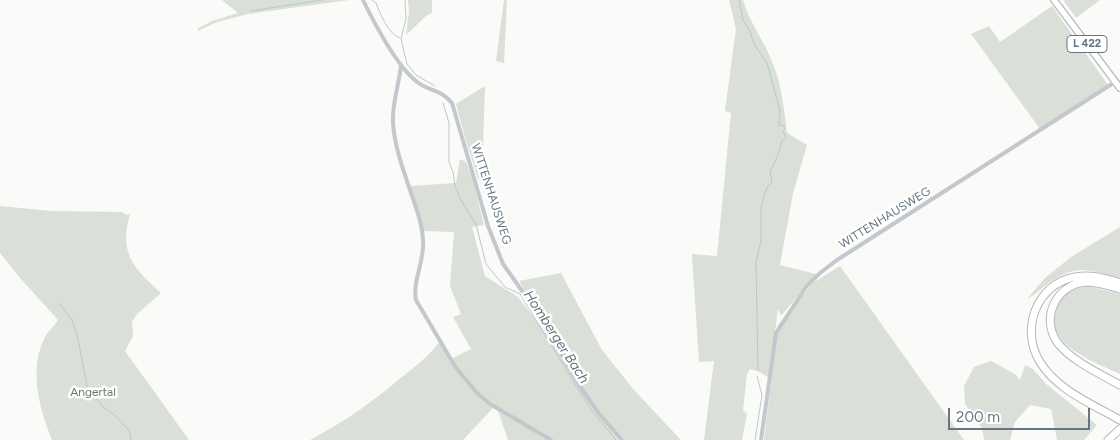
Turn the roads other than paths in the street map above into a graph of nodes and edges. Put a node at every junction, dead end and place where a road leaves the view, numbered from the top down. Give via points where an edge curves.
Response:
1 (363, 0) edge
2 (1054, 0) edge
3 (402, 66) junction
4 (1116, 82) junction
5 (1120, 88) edge
6 (1120, 282) edge
7 (1120, 289) edge
8 (1120, 385) edge
9 (1120, 420) edge
10 (1120, 429) edge
11 (551, 440) edge
12 (622, 440) edge
13 (761, 440) edge
14 (1108, 440) edge

1 - 3 street, WITTENHAUSWEG
2 - 4 main road, L 422
3 - 11 street via 393,124 423,239 416,300 470,386 490,404
3 - 12 street, WITTENHAUSWEG via 420,85 442,93 452,103 488,226 504,264 583,391
4 - 5 main road, L 422
4 - 13 street, WITTENHAUSWEG via 837,260 810,282 776,333
6 - 9 highway via 1090,275 1065,280 1042,298 1031,327 1035,352 1049,374 1063,387
7 - 8 highway via 1093,282 1070,286 1054,302 1050,319 1053,336 1061,348
10 - 14 highway

